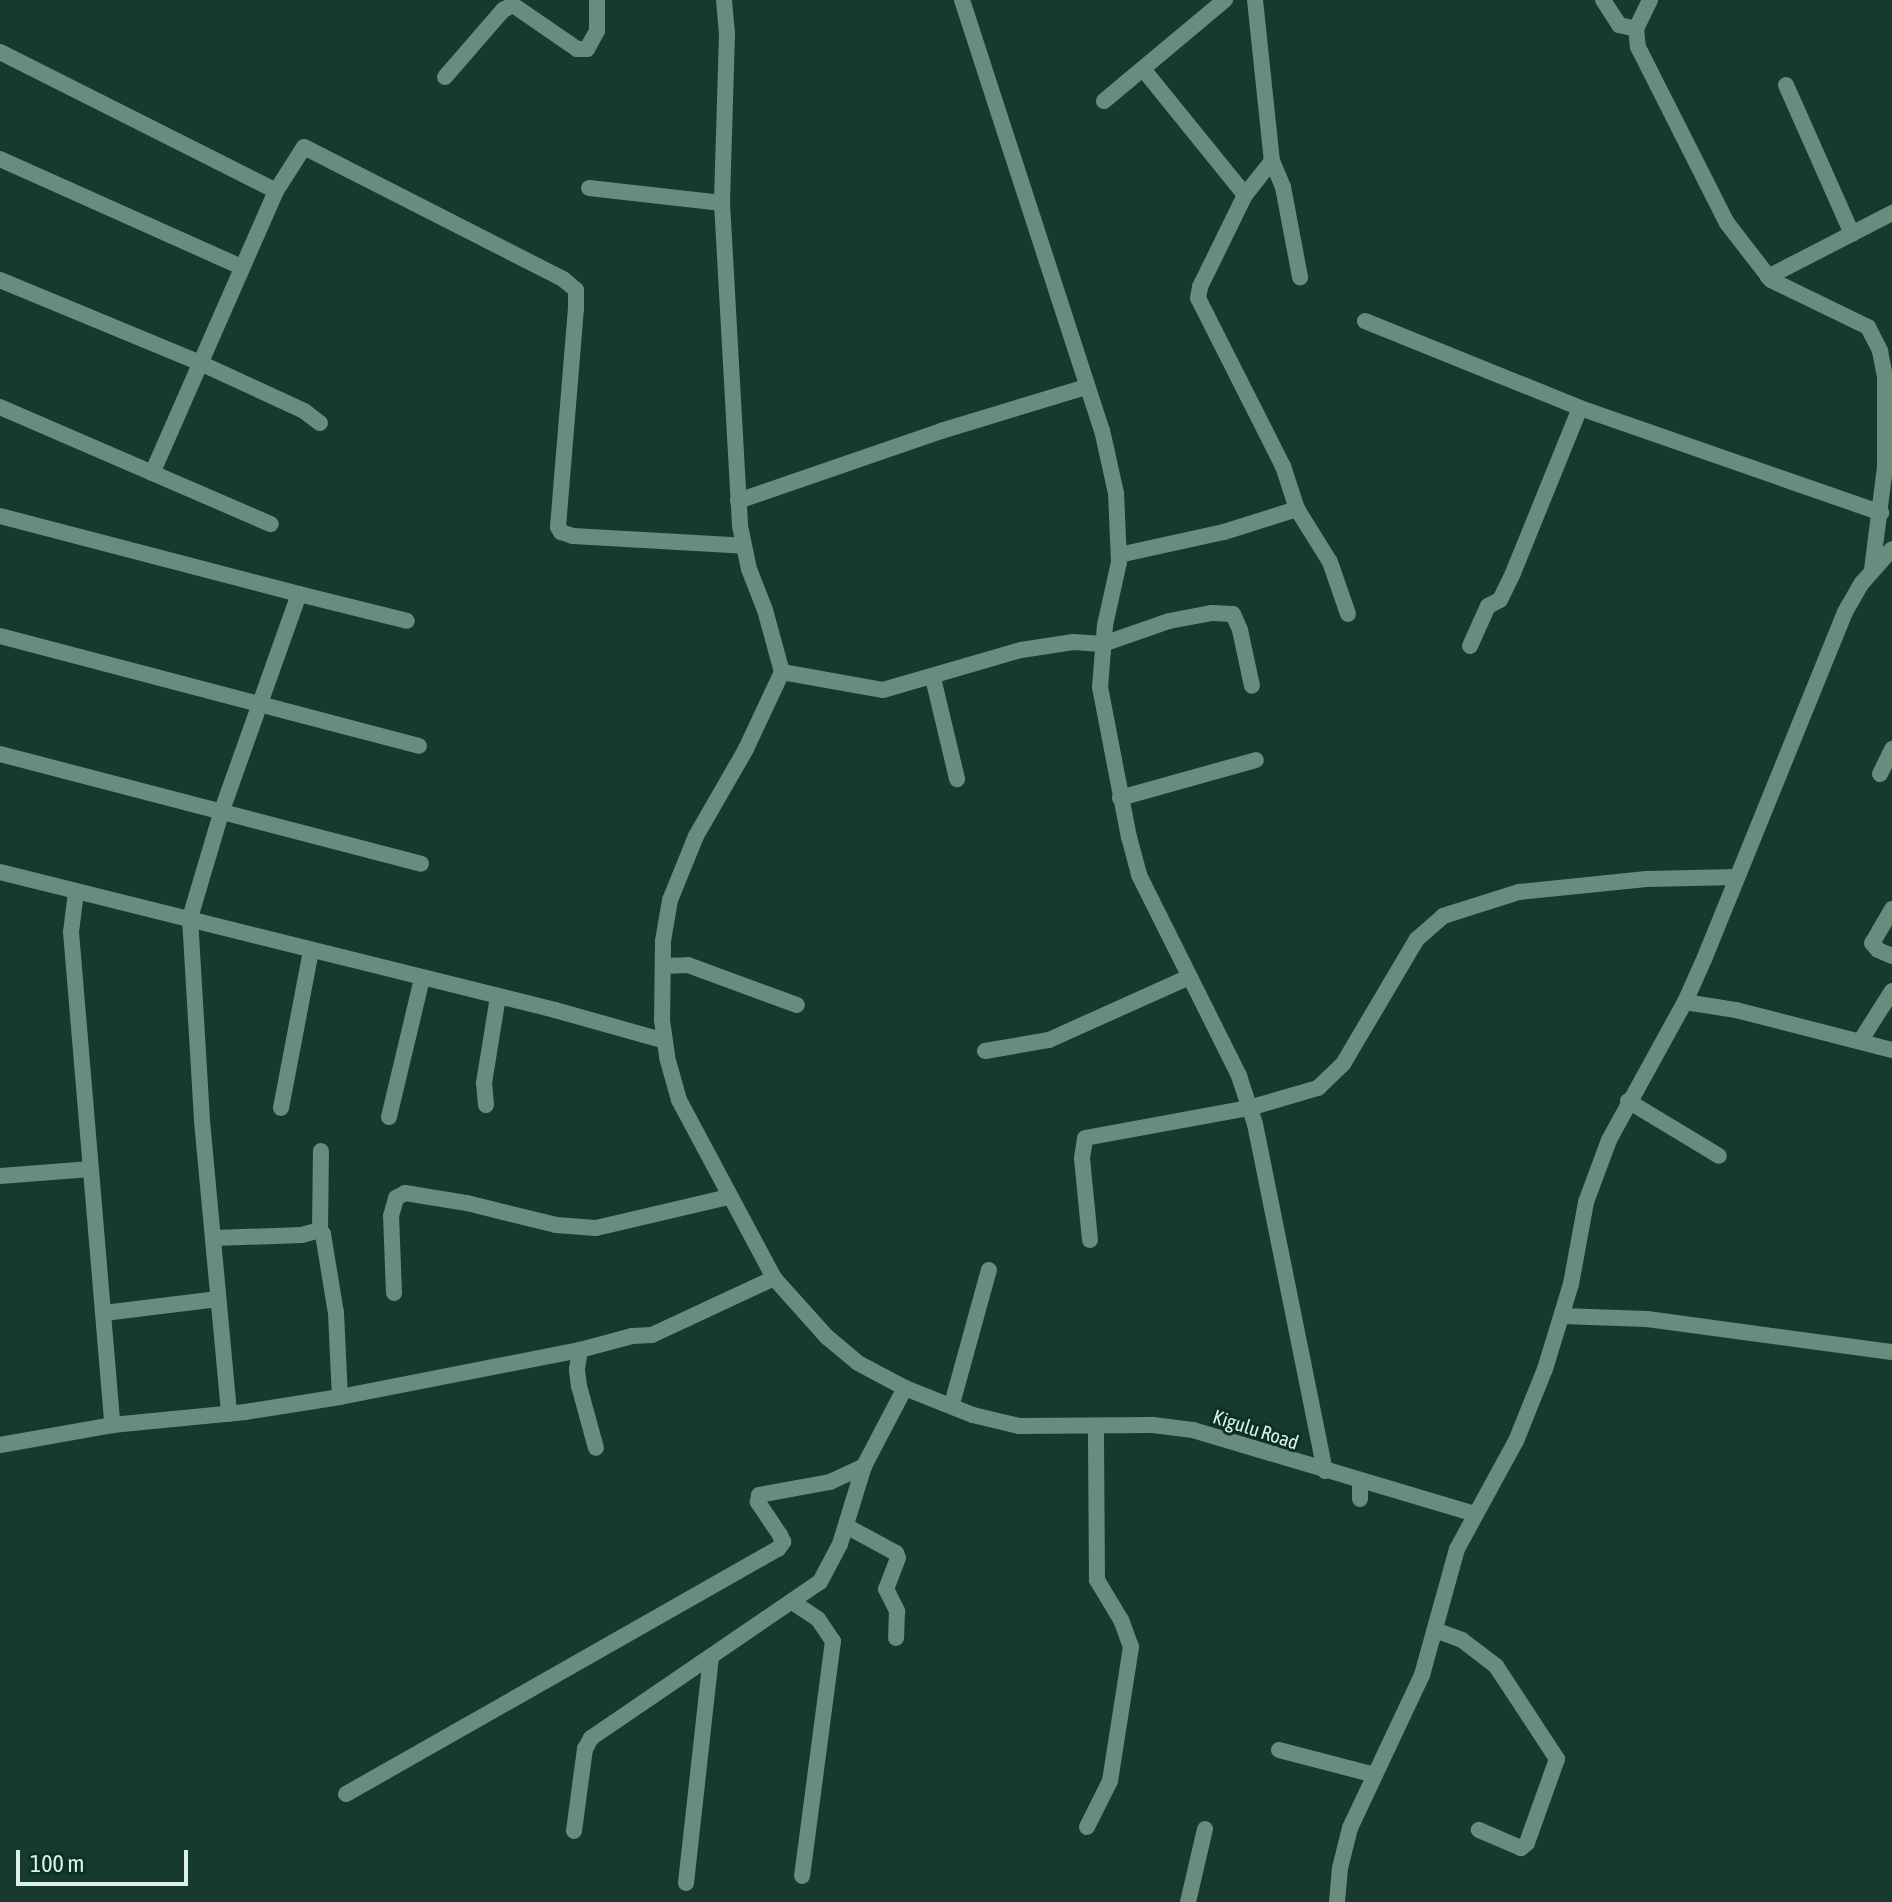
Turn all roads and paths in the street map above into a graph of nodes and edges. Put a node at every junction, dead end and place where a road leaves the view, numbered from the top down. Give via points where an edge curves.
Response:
1 (597, 0) edge
2 (724, 0) edge
3 (962, 0) edge
4 (1225, 0) edge
5 (1255, 0) edge
6 (1603, 0) edge
7 (1650, 0) edge
8 (1636, 29) junction
9 (0, 52) edge
10 (1143, 69) junction
11 (445, 77) dead end
12 (1786, 85) dead end
13 (1104, 101) dead end
14 (0, 159) edge
15 (1272, 161) junction
16 (589, 188) dead end
17 (276, 191) junction
18 (1245, 195) junction
19 (722, 203) junction
20 (1892, 213) edge
21 (1852, 234) junction
22 (242, 267) junction
23 (1300, 277) dead end
24 (1768, 277) junction
25 (0, 280) edge
26 (1365, 321) dead end
27 (198, 362) junction
28 (1086, 387) junction
29 (0, 407) edge
30 (1580, 408) junction
31 (320, 423) dead end
32 (152, 473) junction
33 (738, 501) junction
34 (1297, 509) junction
35 (1881, 513) junction
36 (0, 516) edge
37 (271, 524) dead end
38 (744, 546) junction
39 (1891, 553) edge
40 (1119, 555) junction
41 (1872, 570) junction
42 (299, 594) junction
43 (1348, 614) dead end
44 (407, 621) dead end
45 (0, 636) edge
46 (1103, 644) junction
47 (1470, 646) dead end
48 (782, 672) junction
49 (933, 678) junction
50 (1252, 686) dead end
51 (259, 702) junction
52 (419, 746) dead end
53 (1892, 749) edge
54 (0, 754) edge
55 (1256, 760) dead end
56 (1880, 774) dead end
57 (957, 779) dead end
58 (1120, 798) junction
59 (222, 810) junction
60 (421, 864) dead end
61 (0, 872) edge
62 (1737, 877) junction
63 (76, 892) junction
64 (1892, 909) edge
65 (190, 918) junction
66 (311, 950) junction
67 (1892, 956) edge
68 (663, 966) junction
69 (1187, 978) junction
70 (422, 979) junction
71 (1892, 991) edge
72 (498, 997) junction
73 (1685, 1002) junction
74 (797, 1005) dead end
75 (1861, 1040) junction
76 (665, 1041) junction
77 (1892, 1050) edge
78 (985, 1051) dead end
79 (1628, 1101) junction
80 (486, 1105) dead end
81 (281, 1108) dead end
82 (1249, 1108) junction
83 (389, 1117) dead end
84 (321, 1151) dead end
85 (1719, 1156) dead end
86 (91, 1169) junction
87 (0, 1176) edge
88 (728, 1197) junction
89 (320, 1230) junction
90 (213, 1238) junction
91 (1090, 1240) dead end
92 (989, 1270) dead end
93 (774, 1278) junction
94 (394, 1293) dead end
95 (218, 1299) junction
96 (104, 1313) junction
97 (1562, 1316) junction
98 (580, 1350) junction
99 (1892, 1352) edge
100 (905, 1388) junction
101 (340, 1397) junction
102 (952, 1404) junction
103 (229, 1414) junction
104 (112, 1425) junction
105 (1096, 1426) junction
106 (0, 1445) edge
107 (596, 1448) dead end
108 (864, 1466) junction
109 (1325, 1471) junction
110 (1360, 1481) junction
111 (1360, 1499) dead end
112 (1474, 1514) junction
113 (846, 1526) junction
114 (794, 1603) junction
115 (1435, 1630) junction
116 (896, 1638) dead end
117 (711, 1658) junction
118 (1279, 1750) dead end
119 (1375, 1775) junction
120 (346, 1794) dead end
121 (1087, 1827) dead end
122 (1205, 1829) dead end
123 (1479, 1830) dead end
124 (574, 1831) dead end
125 (802, 1876) dead end
126 (686, 1883) dead end
127 (1188, 1902) edge
128 (1337, 1902) edge

1 - 11 street via 597,31 587,49 577,49 513,5
2 - 19 street
3 - 28 street
4 - 10 street
5 - 15 street
6 - 8 street via 1619,25
7 - 8 street
8 - 24 street via 1638,47 1727,223
9 - 17 street
10 - 13 street
10 - 18 street
12 - 21 street
14 - 22 street
15 - 18 street
15 - 23 street via 1283,187
16 - 19 street
17 - 22 street
17 - 38 street via 304,147 563,279 576,290 576,308 561,532
18 - 34 street via 1198,298 1283,466
19 - 33 street
20 - 21 street
21 - 24 street
22 - 27 street
24 - 35 street via 1799,297 1868,327 1874,337 1885,376
25 - 27 street
26 - 30 street
27 - 31 street
27 - 32 street
28 - 33 street
28 - 40 street via 1116,493
29 - 32 street
30 - 35 street
30 - 47 street via 1513,573 1500,600 1488,606
32 - 37 street
33 - 38 street
34 - 40 street via 1224,532
34 - 43 street via 1330,562
35 - 41 street
36 - 42 street
38 - 48 street
39 - 41 street
40 - 46 street
41 - 62 street via 1845,612
42 - 44 street
42 - 51 street
45 - 51 street
46 - 49 street via 1073,642 1021,650
46 - 50 street via 1169,621 1233,614
46 - 58 street via 1100,687
48 - 49 street via 883,690
48 - 68 street, Kigulu Road via 679,872 670,900
49 - 57 street
51 - 52 street
51 - 59 street
53 - 56 street
54 - 59 street
55 - 58 street
58 - 69 street via 1139,875
59 - 60 street
59 - 65 street
61 - 63 street
62 - 73 street
62 - 82 street via 1574,885 1461,907 1417,939 1331,1078 1304,1095
63 - 65 street
63 - 86 street via 71,932
64 - 67 street via 1872,943
65 - 66 street
65 - 90 street
66 - 70 street
66 - 81 street
68 - 74 street via 688,965
68 - 76 street, Kigulu Road
69 - 78 street via 1049,1040
69 - 82 street via 1239,1076
70 - 72 street
70 - 83 street
71 - 75 street
72 - 76 street
72 - 80 street via 484,1083
73 - 75 street
73 - 79 street
75 - 77 street
76 - 88 street, Kigulu Road via 679,1100
79 - 85 street
79 - 97 street via 1594,1177
82 - 91 street via 1085,1138
82 - 109 street via 1261,1145
84 - 89 street
86 - 87 street
86 - 96 street
88 - 93 street, Kigulu Road
88 - 94 street via 596,1228 556,1225 405,1193 396,1198 391,1216
89 - 90 street
89 - 101 street via 336,1313
90 - 95 street
92 - 102 street
93 - 98 street via 652,1335
93 - 100 street, Kigulu Road via 847,1354
95 - 96 street
95 - 103 street
96 - 104 street
97 - 99 street via 1647,1319
97 - 112 street via 1522,1428
98 - 101 street
98 - 107 street via 578,1378
100 - 102 street, Kigulu Road
100 - 108 street
101 - 103 street
102 - 105 street, Kigulu Road via 1019,1426
103 - 104 street
104 - 106 street
105 - 109 street, Kigulu Road via 1183,1428
105 - 121 street via 1097,1580 1131,1647 1110,1781
108 - 113 street
108 - 120 street via 830,1482 764,1492 758,1502 783,1542 778,1549
109 - 110 street, Kigulu Road
110 - 111 street
110 - 112 street, Kigulu Road
112 - 115 street via 1457,1549
113 - 114 street via 820,1582
113 - 116 street via 896,1553 886,1589 897,1611
114 - 117 street
114 - 125 street via 818,1619 833,1641
115 - 119 street via 1414,1697
115 - 123 street via 1462,1640 1496,1666 1557,1759 1527,1843 1521,1848
117 - 124 street via 591,1738
117 - 126 street
118 - 119 street
119 - 128 street via 1344,1849
122 - 127 street

